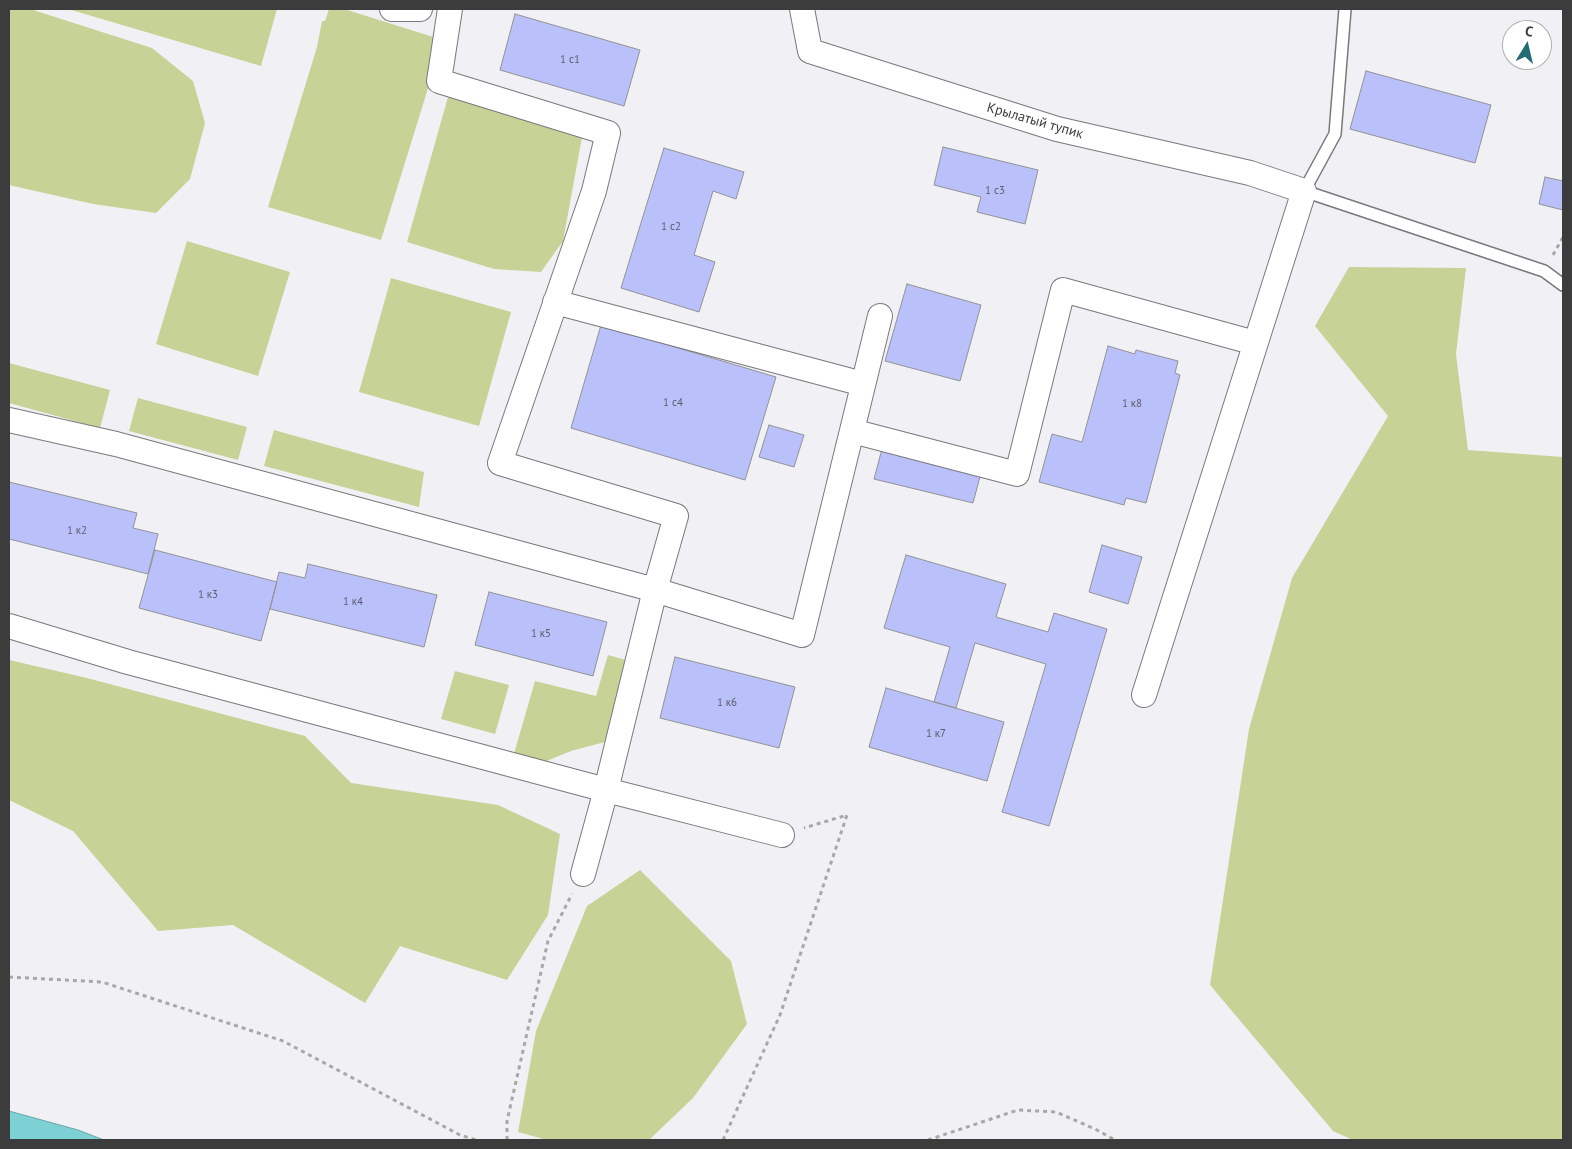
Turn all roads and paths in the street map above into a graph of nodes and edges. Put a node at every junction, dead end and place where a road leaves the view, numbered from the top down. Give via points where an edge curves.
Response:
1 (392, 9) edge
2 (420, 9) edge
3 (450, 9) edge
4 (802, 9) edge
5 (1346, 9) edge
6 (1304, 191) junction
7 (1563, 285) edge
8 (555, 302) junction
9 (880, 316) dead end
10 (1255, 343) junction
11 (863, 384) junction
12 (9, 420) edge
13 (852, 431) junction
14 (654, 590) junction
15 (9, 626) edge
16 (1144, 695) dead end
17 (606, 790) junction
18 (782, 835) joint
19 (583, 874) joint
20 (9, 977) edge
21 (476, 1140) edge
22 (507, 1140) edge
23 (723, 1140) edge
24 (928, 1140) edge
25 (1115, 1140) edge

1 - 2 street
3 - 8 street via 439,81 608,133 594,191
4 - 6 street, Крылатый тупик via 810,51 1057,129 1250,173
5 - 6 lane via 1335,134
6 - 7 lane via 1544,271
6 - 10 street
8 - 11 street
8 - 14 street via 500,463 676,516
9 - 11 street
10 - 13 street via 1063,290 1017,474
10 - 16 street
11 - 13 street
12 - 14 street via 116,444
13 - 14 street via 802,634
14 - 17 street
15 - 17 street
17 - 18 street
17 - 19 street
18 - 23 path via 847,815 780,1015
19 - 22 path via 548,940 507,1121
20 - 21 path via 102,982 283,1041 460,1135
24 - 25 path via 1018,1110 1056,1112

